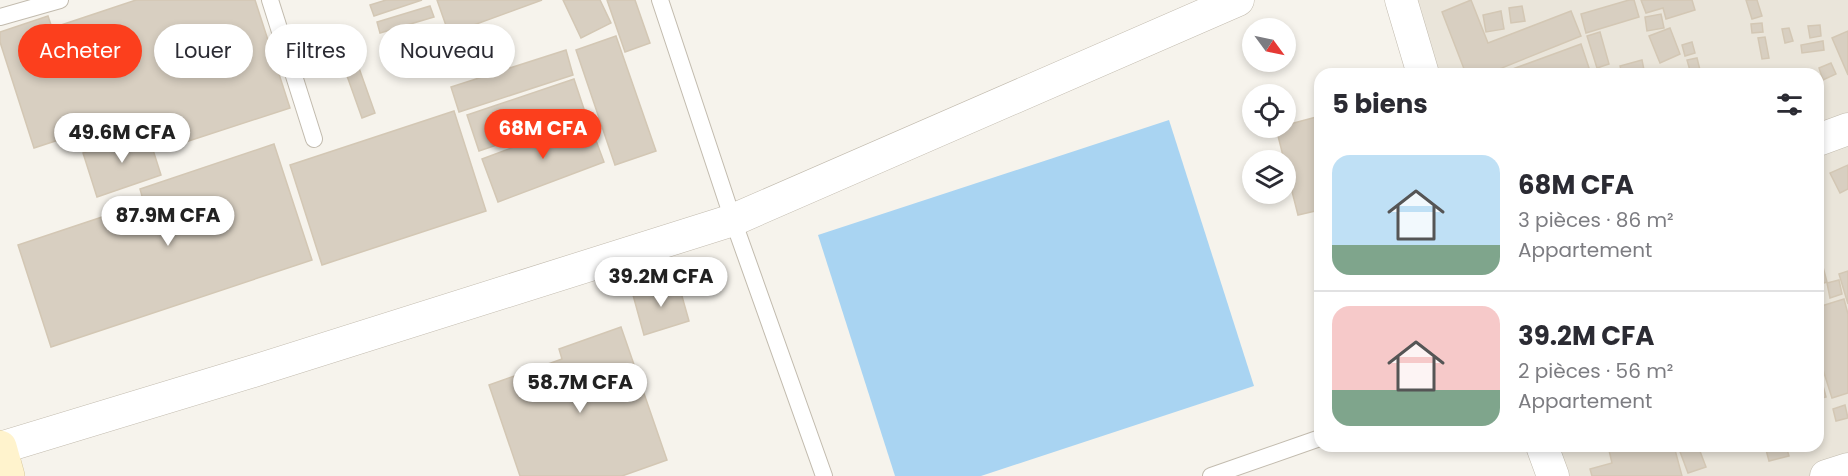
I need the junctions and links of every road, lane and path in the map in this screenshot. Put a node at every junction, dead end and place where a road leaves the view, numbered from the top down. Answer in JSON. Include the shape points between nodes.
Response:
{"nodes":[{"id":1,"x":60,"y":0,"type":"edge"},
{"id":2,"x":270,"y":0,"type":"edge"},
{"id":3,"x":660,"y":0,"type":"edge"},
{"id":4,"x":1238,"y":0,"type":"edge"},
{"id":5,"x":1401,"y":0,"type":"edge"},
{"id":6,"x":0,"y":17,"type":"edge"},
{"id":7,"x":1420,"y":68,"type":"edge"},
{"id":8,"x":1848,"y":129,"type":"edge"},
{"id":9,"x":1824,"y":138,"type":"edge"},
{"id":10,"x":314,"y":139,"type":"dead end"},
{"id":11,"x":733,"y":220,"type":"junction"},
{"id":12,"x":1314,"y":440,"type":"edge"},
{"id":13,"x":0,"y":448,"type":"edge"},
{"id":14,"x":1544,"y":452,"type":"edge"},
{"id":15,"x":1848,"y":469,"type":"edge"},
{"id":16,"x":8,"y":476,"type":"edge"},
{"id":17,"x":824,"y":476,"type":"edge"},
{"id":18,"x":1211,"y":476,"type":"edge"},
{"id":19,"x":1552,"y":476,"type":"edge"},
{"id":20,"x":1826,"y":476,"type":"edge"}],
"edges":[{"from":1,"to":6,"type":"lane"},
{"from":2,"to":10,"type":"lane"},
{"from":3,"to":11,"type":"lane"},
{"from":4,"to":11,"type":"street"},
{"from":5,"to":7,"type":"street"},
{"from":8,"to":9,"type":"street"},
{"from":11,"to":13,"type":"street"},
{"from":11,"to":17,"type":"lane"},
{"from":12,"to":18,"type":"lane"},
{"from":13,"to":16,"type":"main road"},
{"from":14,"to":19,"type":"street"},
{"from":15,"to":20,"type":"street"}]}
